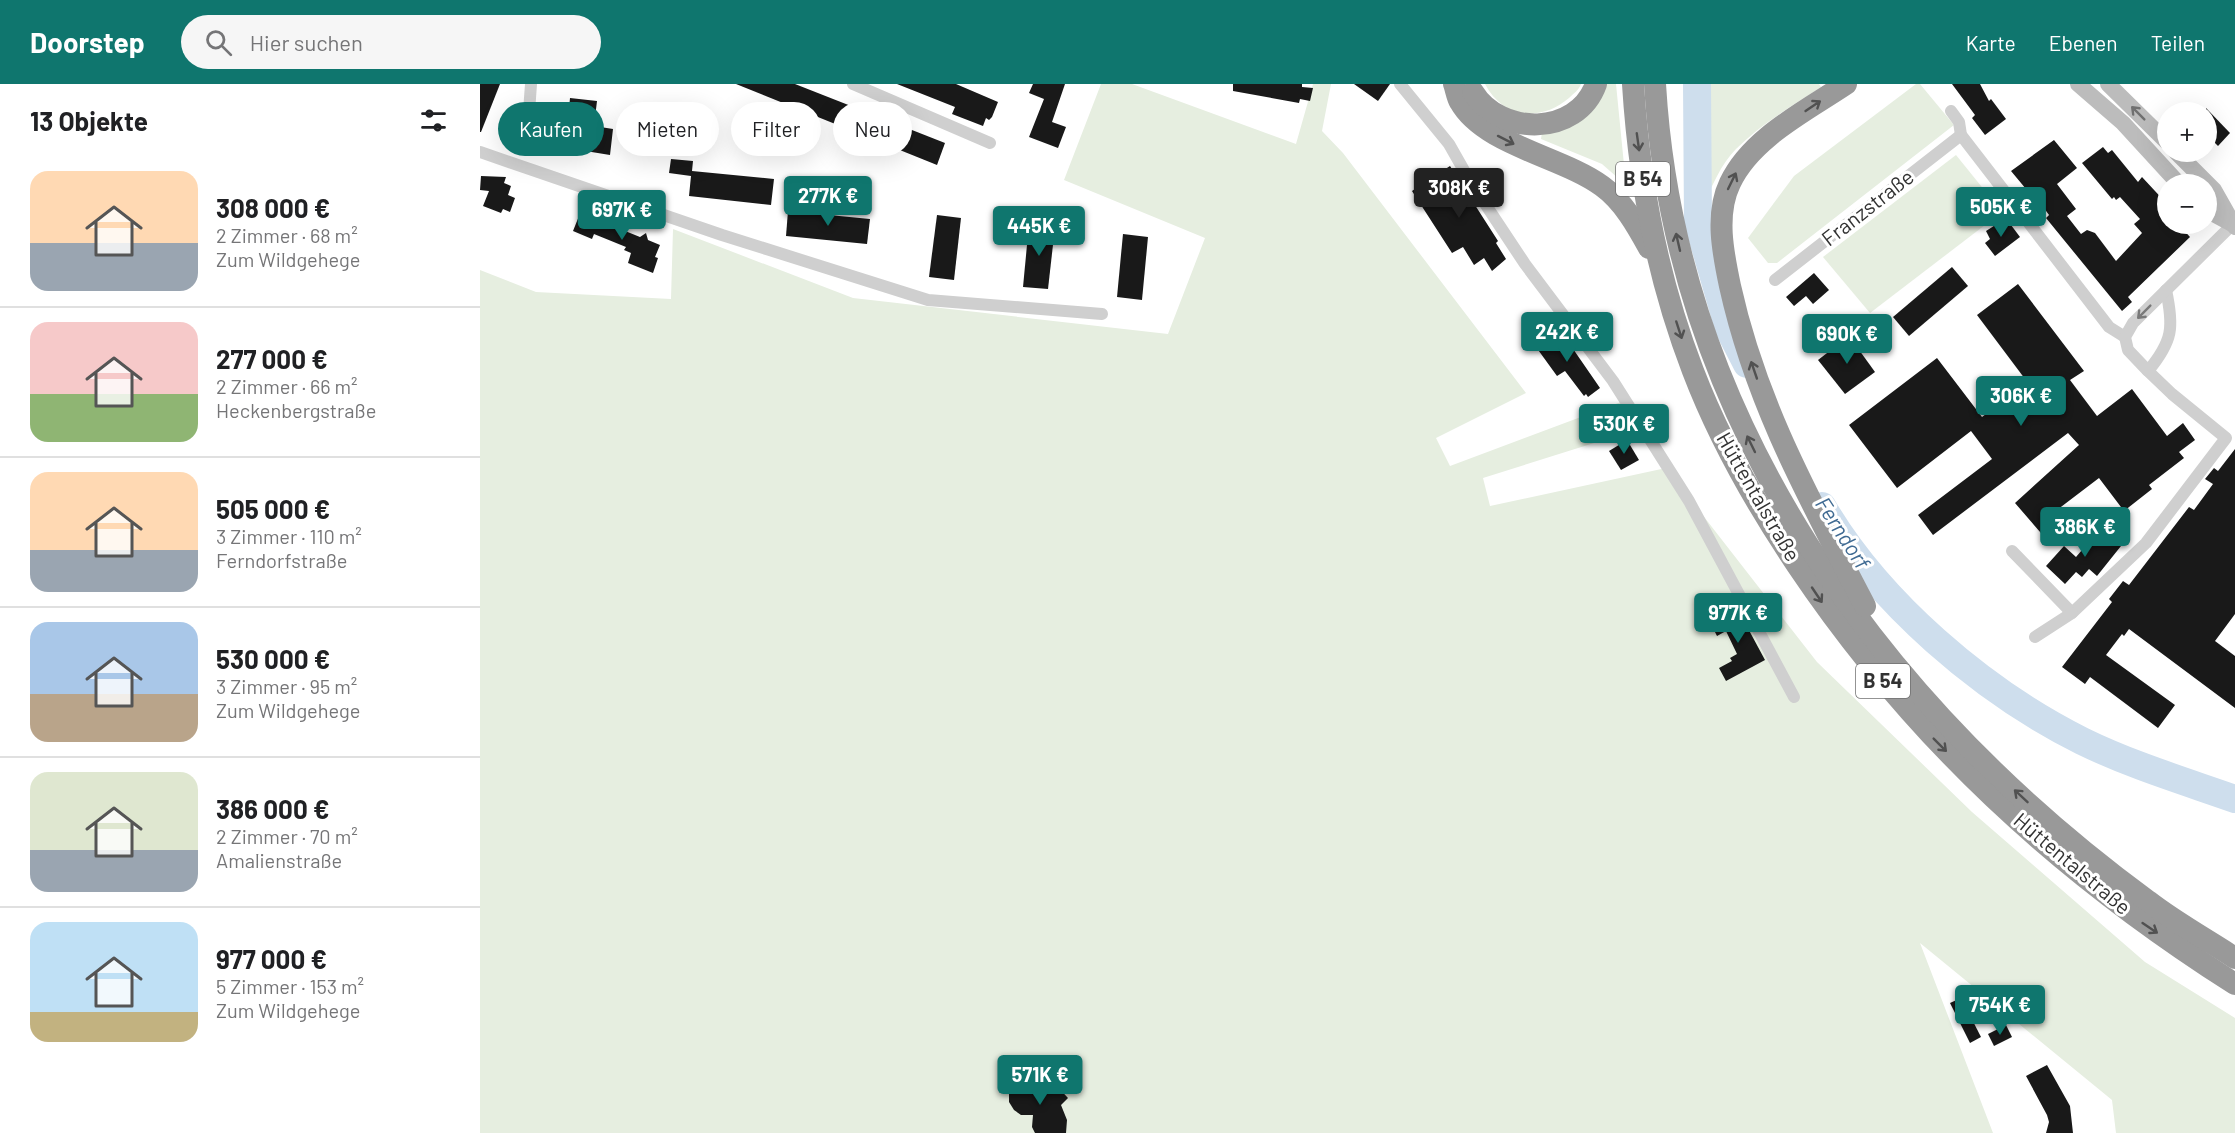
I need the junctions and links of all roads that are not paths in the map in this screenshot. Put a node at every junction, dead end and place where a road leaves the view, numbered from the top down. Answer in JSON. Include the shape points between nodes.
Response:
{"nodes":[{"id":1,"x":531,"y":84,"type":"edge"},
{"id":2,"x":853,"y":84,"type":"edge"},
{"id":3,"x":1400,"y":84,"type":"edge"},
{"id":4,"x":1454,"y":84,"type":"edge"},
{"id":5,"x":1470,"y":84,"type":"edge"},
{"id":6,"x":1596,"y":84,"type":"edge"},
{"id":7,"x":1633,"y":84,"type":"edge"},
{"id":8,"x":1655,"y":84,"type":"edge"},
{"id":9,"x":1846,"y":84,"type":"edge"},
{"id":10,"x":2078,"y":84,"type":"edge"},
{"id":11,"x":2108,"y":84,"type":"edge"},
{"id":12,"x":530,"y":102,"type":"edge"},
{"id":13,"x":1951,"y":111,"type":"dead end"},
{"id":14,"x":2157,"y":132,"type":"edge"},
{"id":15,"x":1961,"y":135,"type":"junction"},
{"id":16,"x":990,"y":143,"type":"dead end"},
{"id":17,"x":480,"y":152,"type":"edge"},
{"id":18,"x":2186,"y":162,"type":"edge"},
{"id":19,"x":2170,"y":174,"type":"edge"},
{"id":20,"x":2217,"y":216,"type":"edge"},
{"id":21,"x":2234,"y":224,"type":"edge"},
{"id":22,"x":1663,"y":273,"type":"junction"},
{"id":23,"x":1775,"y":280,"type":"dead end"},
{"id":24,"x":2166,"y":290,"type":"junction"},
{"id":25,"x":1102,"y":314,"type":"dead end"},
{"id":26,"x":2125,"y":337,"type":"junction"},
{"id":27,"x":2148,"y":371,"type":"junction"},
{"id":28,"x":2012,"y":551,"type":"dead end"},
{"id":29,"x":2072,"y":613,"type":"junction"},
{"id":30,"x":2035,"y":638,"type":"dead end"},
{"id":31,"x":1898,"y":668,"type":"junction"},
{"id":32,"x":1794,"y":697,"type":"dead end"},
{"id":33,"x":2235,"y":958,"type":"edge"},
{"id":34,"x":2235,"y":984,"type":"edge"}],
"edges":[{"from":1,"to":12,"type":"street"},
{"from":2,"to":16,"type":"street"},
{"from":3,"to":32,"type":"street","via":[[1449,144],[1525,264],[1613,381],[1689,501]]},
{"from":4,"to":22,"type":"highway","one_way":true,"via":[[1460,102],[1477,121],[1504,140],[1569,166],[1603,186],[1637,225]]},
{"from":5,"to":6,"type":"highway","via":[[1485,109],[1515,124],[1535,126],[1557,121],[1581,106]]},
{"from":7,"to":22,"type":"highway","name":"Hüttentalstraße","number":"B 54","one_way":true,"via":[[1643,180]]},
{"from":31,"to":8,"type":"highway","name":"Hüttentalstraße","number":"B 54","one_way":true,"via":[[1792,520],[1715,365],[1673,222]]},
{"from":31,"to":9,"type":"highway","one_way":true,"via":[[1783,446],[1748,351],[1725,264],[1722,218],[1730,184],[1751,153]]},
{"from":10,"to":19,"type":"main road","via":[[2123,123]]},
{"from":14,"to":11,"type":"main road","one_way":true},
{"from":13,"to":15,"type":"street","via":[[1959,122]]},
{"from":15,"to":23,"type":"street","name":"Franzstraße"},
{"from":15,"to":26,"type":"street","via":[[2109,327]]},
{"from":17,"to":25,"type":"street","via":[[928,300]]},
{"from":18,"to":21,"type":"main road","via":[[2214,190]]},
{"from":20,"to":21,"type":"main road"},
{"from":21,"to":24,"type":"street"},
{"from":22,"to":34,"type":"highway","name":"Hüttentalstraße","number":"B 54","one_way":true,"via":[[1693,372],[1741,472],[1772,527],[1831,615],[1882,681],[1976,781],[2049,848],[2140,922]]},
{"from":24,"to":26,"type":"street","one_way":true,"via":[[2133,323]]},
{"from":24,"to":27,"type":"street","via":[[2171,316],[2169,337],[2164,352]]},
{"from":26,"to":27,"type":"street","via":[[2128,350]]},
{"from":27,"to":29,"type":"street","via":[[2226,438],[2146,543]]},
{"from":28,"to":29,"type":"street"},
{"from":29,"to":30,"type":"street"},
{"from":33,"to":31,"type":"highway","name":"Hüttentalstraße","number":"B 54","one_way":true,"via":[[2150,903],[2049,822],[1992,769]]}]}
